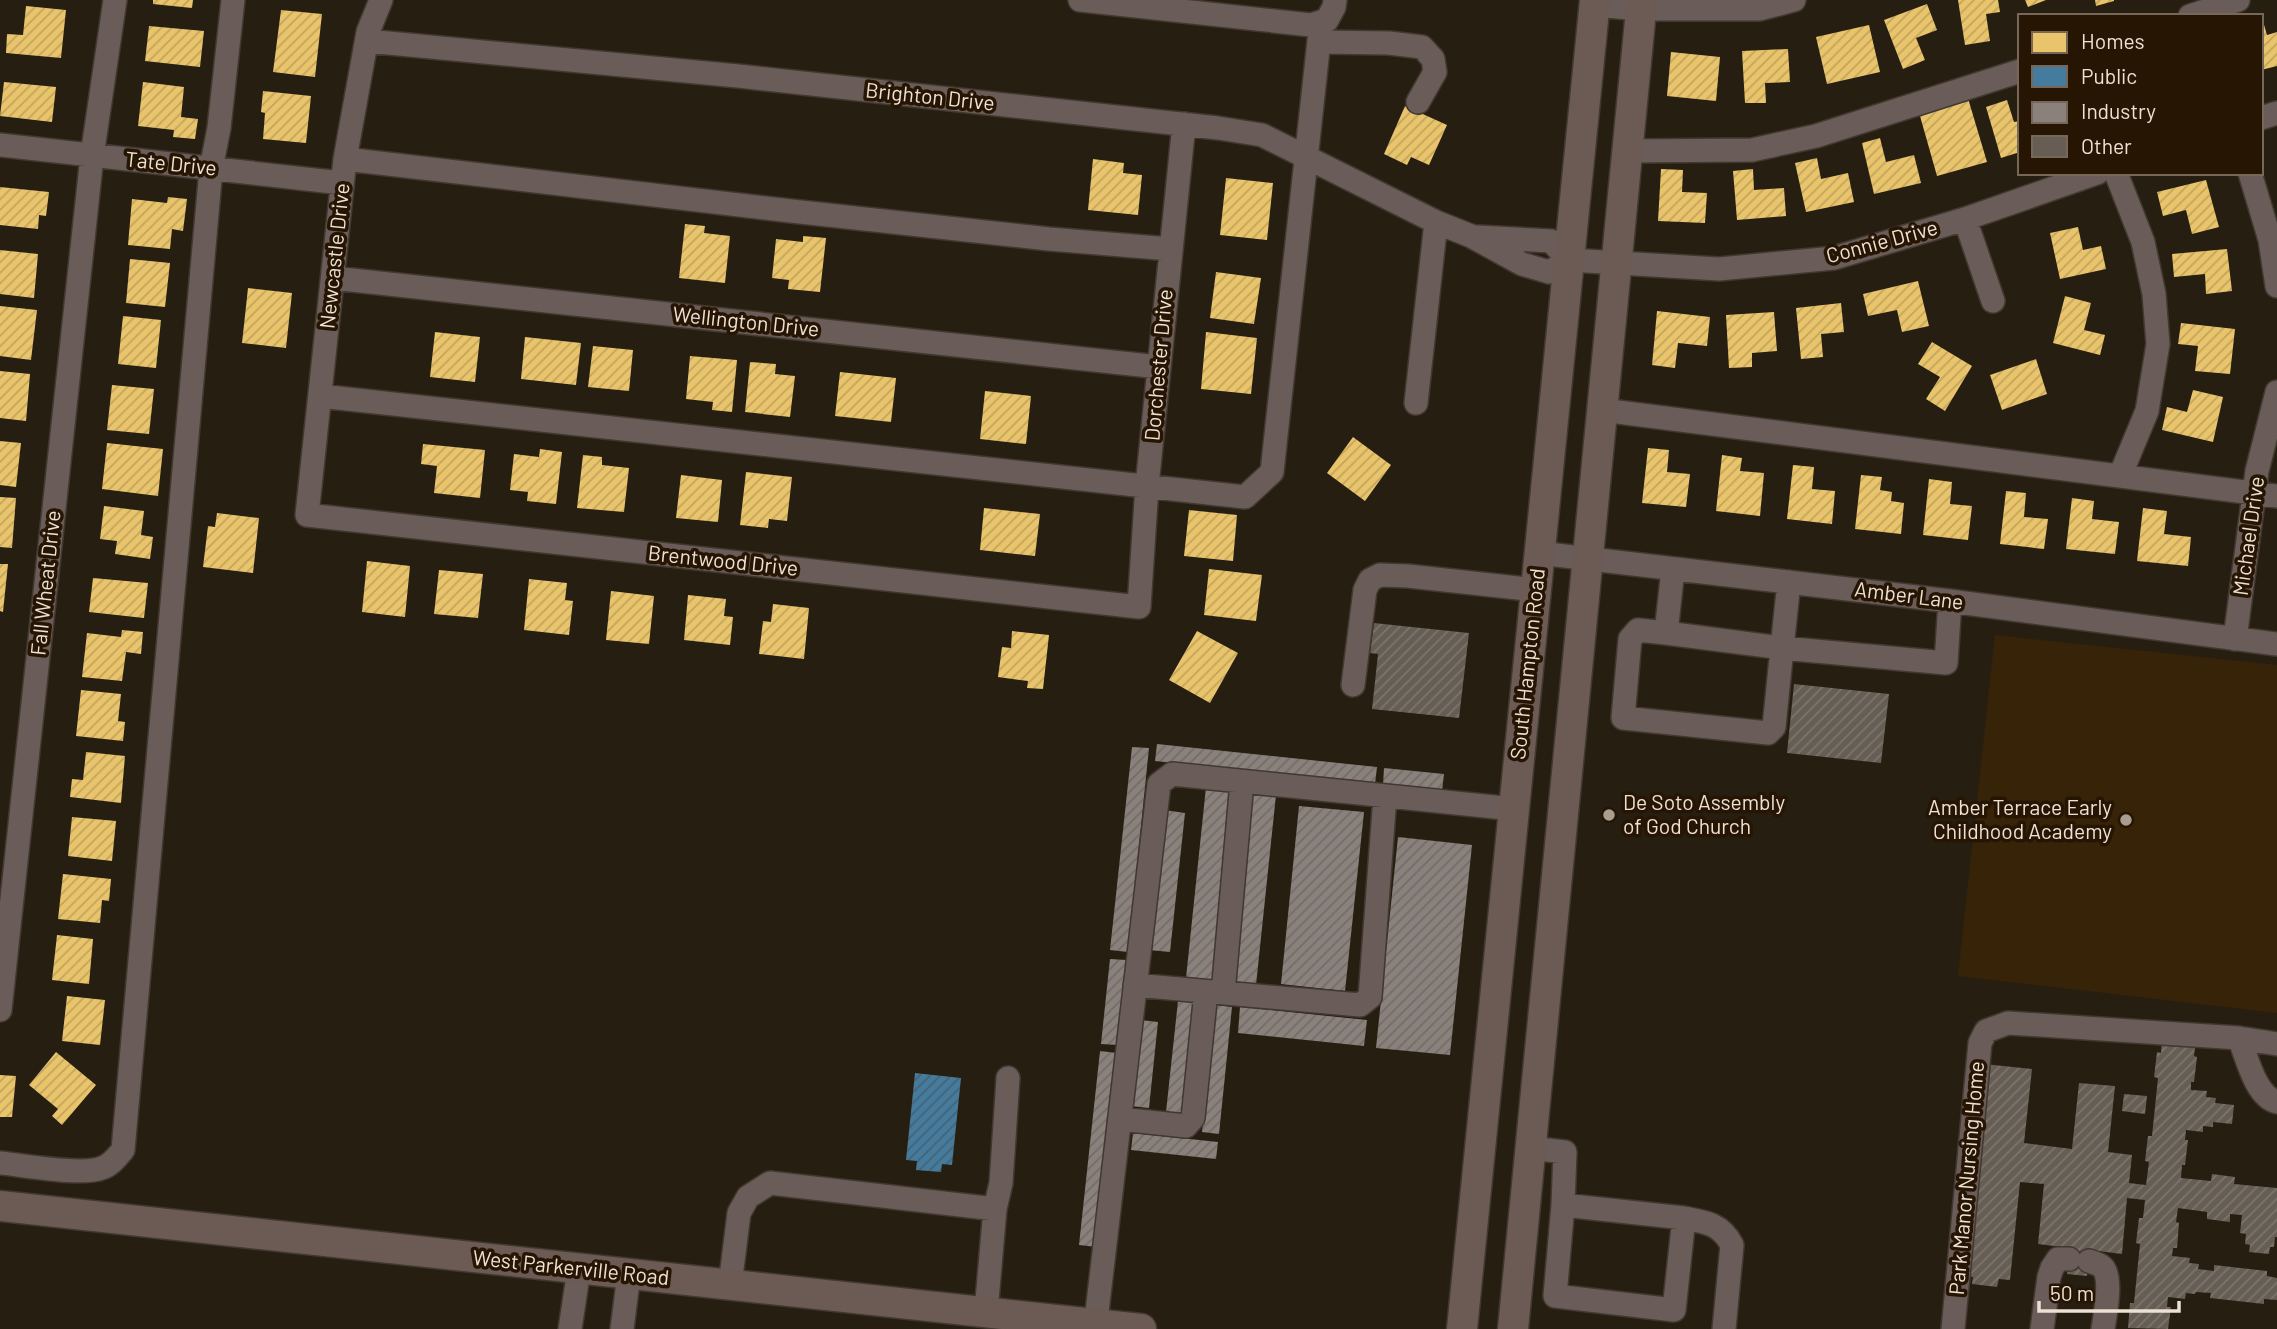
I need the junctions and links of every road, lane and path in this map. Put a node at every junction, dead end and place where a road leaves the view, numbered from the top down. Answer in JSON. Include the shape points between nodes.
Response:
{"nodes":[{"id":1,"x":115,"y":0,"type":"edge"},
{"id":2,"x":233,"y":0,"type":"edge"},
{"id":3,"x":381,"y":0,"type":"edge"},
{"id":4,"x":1080,"y":0,"type":"edge"},
{"id":5,"x":1335,"y":0,"type":"edge"},
{"id":6,"x":1794,"y":0,"type":"edge"},
{"id":7,"x":2238,"y":0,"type":"edge"},
{"id":8,"x":1595,"y":2,"type":"edge"},
{"id":9,"x":1642,"y":5,"type":"edge"},
{"id":10,"x":2197,"y":11,"type":"edge"},
{"id":11,"x":1320,"y":32,"type":"junction"},
{"id":12,"x":367,"y":41,"type":"junction"},
{"id":13,"x":2018,"y":72,"type":"edge"},
{"id":14,"x":1418,"y":102,"type":"dead end"},
{"id":15,"x":1184,"y":124,"type":"junction"},
{"id":16,"x":0,"y":145,"type":"edge"},
{"id":17,"x":1627,"y":151,"type":"junction"},
{"id":18,"x":92,"y":156,"type":"junction"},
{"id":19,"x":1306,"y":157,"type":"junction"},
{"id":20,"x":345,"y":159,"type":"junction"},
{"id":21,"x":211,"y":169,"type":"junction"},
{"id":22,"x":2091,"y":175,"type":"edge"},
{"id":23,"x":2117,"y":175,"type":"edge"},
{"id":24,"x":2251,"y":175,"type":"edge"},
{"id":25,"x":342,"y":183,"type":"junction"},
{"id":26,"x":1965,"y":219,"type":"junction"},
{"id":27,"x":1436,"y":222,"type":"junction"},
{"id":28,"x":1170,"y":249,"type":"junction"},
{"id":29,"x":1569,"y":260,"type":"junction"},
{"id":30,"x":1616,"y":265,"type":"junction"},
{"id":31,"x":2276,"y":274,"type":"edge"},
{"id":32,"x":333,"y":278,"type":"junction"},
{"id":33,"x":1993,"y":301,"type":"dead end"},
{"id":34,"x":1158,"y":367,"type":"junction"},
{"id":35,"x":2277,"y":392,"type":"edge"},
{"id":36,"x":320,"y":396,"type":"junction"},
{"id":37,"x":1416,"y":403,"type":"dead end"},
{"id":38,"x":1602,"y":410,"type":"junction"},
{"id":39,"x":2120,"y":476,"type":"junction"},
{"id":40,"x":1147,"y":486,"type":"junction"},
{"id":41,"x":2254,"y":493,"type":"junction"},
{"id":42,"x":2277,"y":496,"type":"edge"},
{"id":43,"x":307,"y":515,"type":"joint"},
{"id":44,"x":1539,"y":553,"type":"junction"},
{"id":45,"x":1588,"y":559,"type":"junction"},
{"id":46,"x":1673,"y":569,"type":"junction"},
{"id":47,"x":1789,"y":582,"type":"junction"},
{"id":48,"x":1536,"y":590,"type":"junction"},
{"id":49,"x":1950,"y":601,"type":"junction"},
{"id":50,"x":1139,"y":607,"type":"joint"},
{"id":51,"x":1666,"y":634,"type":"junction"},
{"id":52,"x":2235,"y":639,"type":"junction"},
{"id":53,"x":2277,"y":644,"type":"edge"},
{"id":54,"x":1782,"y":648,"type":"junction"},
{"id":55,"x":1353,"y":685,"type":"dead end"},
{"id":56,"x":1242,"y":782,"type":"junction"},
{"id":57,"x":1385,"y":796,"type":"junction"},
{"id":58,"x":1514,"y":809,"type":"junction"},
{"id":59,"x":1135,"y":985,"type":"junction"},
{"id":60,"x":1214,"y":992,"type":"junction"},
{"id":61,"x":0,"y":1010,"type":"edge"},
{"id":62,"x":2239,"y":1038,"type":"junction"},
{"id":63,"x":2277,"y":1044,"type":"edge"},
{"id":64,"x":1009,"y":1078,"type":"dead end"},
{"id":65,"x":2277,"y":1102,"type":"edge"},
{"id":66,"x":1119,"y":1119,"type":"junction"},
{"id":67,"x":1530,"y":1149,"type":"junction"},
{"id":68,"x":0,"y":1163,"type":"edge"},
{"id":69,"x":1563,"y":1205,"type":"junction"},
{"id":70,"x":0,"y":1206,"type":"edge"},
{"id":71,"x":995,"y":1209,"type":"junction"},
{"id":72,"x":1684,"y":1218,"type":"junction"},
{"id":73,"x":579,"y":1269,"type":"junction"},
{"id":74,"x":629,"y":1274,"type":"junction"},
{"id":75,"x":730,"y":1285,"type":"junction"},
{"id":76,"x":972,"y":1317,"type":"edge"},
{"id":77,"x":1095,"y":1326,"type":"edge"},
{"id":78,"x":570,"y":1329,"type":"edge"},
{"id":79,"x":622,"y":1329,"type":"edge"},
{"id":80,"x":1142,"y":1329,"type":"edge"},
{"id":81,"x":1462,"y":1329,"type":"edge"},
{"id":82,"x":1513,"y":1329,"type":"edge"},
{"id":83,"x":1724,"y":1329,"type":"edge"},
{"id":84,"x":1953,"y":1329,"type":"edge"},
{"id":85,"x":2042,"y":1329,"type":"edge"},
{"id":86,"x":2103,"y":1329,"type":"edge"}],
"edges":[{"from":1,"to":18,"type":"street","name":"Fall Wheat Drive"},
{"from":2,"to":21,"type":"street"},
{"from":3,"to":12,"type":"street","name":"Newcastle Drive"},
{"from":4,"to":11,"type":"street","via":[[1311,25]]},
{"from":5,"to":11,"type":"street"},
{"from":6,"to":9,"type":"street","via":[[1760,9]]},
{"from":7,"to":10,"type":"street"},
{"from":8,"to":9,"type":"street"},
{"from":8,"to":29,"type":"main road","name":"South Hampton Road"},
{"from":9,"to":17,"type":"main road"},
{"from":11,"to":14,"type":"street","via":[[1422,47],[1433,60],[1435,72]]},
{"from":11,"to":19,"type":"street"},
{"from":12,"to":15,"type":"street","name":"Brighton Drive"},
{"from":12,"to":20,"type":"street","name":"Newcastle Drive"},
{"from":13,"to":17,"type":"street","via":[[1816,136],[1752,150]]},
{"from":15,"to":19,"type":"street","name":"Brighton Drive","via":[[1262,135]]},
{"from":15,"to":28,"type":"street","name":"Dorchester Drive"},
{"from":16,"to":18,"type":"street","name":"Tate Drive"},
{"from":17,"to":30,"type":"main road"},
{"from":18,"to":21,"type":"street","name":"Tate Drive"},
{"from":18,"to":61,"type":"street","name":"Fall Wheat Drive"},
{"from":19,"to":27,"type":"street","name":"Brighton Drive"},
{"from":19,"to":40,"type":"street","via":[[1272,472],[1245,496]]},
{"from":20,"to":25,"type":"street","name":"Newcastle Drive"},
{"from":20,"to":28,"type":"street"},
{"from":21,"to":25,"type":"street","name":"Tate Drive"},
{"from":21,"to":68,"type":"street","via":[[123,1150],[98,1170]]},
{"from":22,"to":26,"type":"street","name":"Connie Drive"},
{"from":23,"to":39,"type":"street","via":[[2143,242],[2158,344],[2147,411]]},
{"from":24,"to":31,"type":"street"},
{"from":25,"to":32,"type":"street","name":"Newcastle Drive"},
{"from":26,"to":30,"type":"street","name":"Connie Drive","via":[[1835,258],[1718,269]]},
{"from":26,"to":33,"type":"street"},
{"from":27,"to":29,"type":"street","name":"Brighton Drive","via":[[1522,264],[1549,272]]},
{"from":27,"to":37,"type":"street"},
{"from":28,"to":34,"type":"street","name":"Dorchester Drive"},
{"from":29,"to":30,"type":"street","name":"Connie Drive"},
{"from":29,"to":44,"type":"main road","name":"South Hampton Road"},
{"from":30,"to":38,"type":"main road"},
{"from":32,"to":34,"type":"street","name":"Wellington Drive"},
{"from":32,"to":36,"type":"street","name":"Newcastle Drive"},
{"from":34,"to":40,"type":"street","name":"Dorchester Drive"},
{"from":35,"to":41,"type":"street","name":"Michael Drive"},
{"from":36,"to":40,"type":"street"},
{"from":36,"to":43,"type":"street","name":"Newcastle Drive"},
{"from":38,"to":39,"type":"street"},
{"from":38,"to":45,"type":"main road"},
{"from":39,"to":41,"type":"street"},
{"from":40,"to":50,"type":"street","name":"Dorchester Drive"},
{"from":41,"to":42,"type":"street"},
{"from":41,"to":52,"type":"street","name":"Michael Drive"},
{"from":43,"to":50,"type":"street","name":"Brentwood Drive"},
{"from":44,"to":45,"type":"street","name":"Amber Lane"},
{"from":44,"to":48,"type":"main road","name":"South Hampton Road"},
{"from":45,"to":46,"type":"street","name":"Amber Lane"},
{"from":45,"to":67,"type":"main road"},
{"from":46,"to":47,"type":"street","name":"Amber Lane"},
{"from":46,"to":51,"type":"street"},
{"from":47,"to":49,"type":"street","name":"Amber Lane"},
{"from":47,"to":54,"type":"street"},
{"from":48,"to":55,"type":"street","via":[[1408,576],[1380,575],[1370,580]]},
{"from":48,"to":58,"type":"main road","name":"South Hampton Road"},
{"from":49,"to":52,"type":"street","name":"Amber Lane"},
{"from":49,"to":54,"type":"street","via":[[1946,663]]},
{"from":51,"to":54,"type":"street"},
{"from":51,"to":54,"type":"street","via":[[1637,631],[1630,639],[1623,718],[1768,733],[1774,727]]},
{"from":52,"to":53,"type":"street","name":"Amber Lane"},
{"from":56,"to":57,"type":"street"},
{"from":56,"to":59,"type":"street","via":[[1172,775],[1159,784]]},
{"from":56,"to":60,"type":"street"},
{"from":57,"to":58,"type":"street"},
{"from":57,"to":60,"type":"street","via":[[1370,997],[1360,1005]]},
{"from":58,"to":81,"type":"main road","name":"South Hampton Road"},
{"from":59,"to":60,"type":"street"},
{"from":59,"to":66,"type":"street"},
{"from":60,"to":66,"type":"street","via":[[1193,1118],[1186,1126]]},
{"from":62,"to":63,"type":"street","name":"Park Manor Nursing Home"},
{"from":62,"to":65,"type":"street","via":[[2259,1086]]},
{"from":62,"to":84,"type":"street","name":"Park Manor Nursing Home","via":[[2008,1023],[1986,1031],[1980,1043]]},
{"from":64,"to":71,"type":"street"},
{"from":66,"to":77,"type":"street"},
{"from":67,"to":69,"type":"street","via":[[1564,1152]]},
{"from":67,"to":82,"type":"main road"},
{"from":69,"to":72,"type":"street"},
{"from":69,"to":72,"type":"street","via":[[1555,1296],[1674,1310]]},
{"from":70,"to":73,"type":"main road","name":"West Parkerville Road"},
{"from":71,"to":75,"type":"street","via":[[769,1183],[748,1197],[739,1213]]},
{"from":71,"to":76,"type":"street"},
{"from":72,"to":83,"type":"street","via":[[1711,1223],[1726,1233],[1732,1245]]},
{"from":73,"to":74,"type":"main road","name":"West Parkerville Road"},
{"from":73,"to":78,"type":"street"},
{"from":74,"to":75,"type":"main road","name":"West Parkerville Road"},
{"from":74,"to":79,"type":"street"},
{"from":75,"to":76,"type":"main road","name":"West Parkerville Road"},
{"from":76,"to":77,"type":"main road","name":"West Parkerville Road"},
{"from":77,"to":80,"type":"main road","name":"West Parkerville Road"},
{"from":85,"to":86,"type":"street","via":[[2052,1268],[2058,1259],[2098,1264],[2104,1269]]}]}
